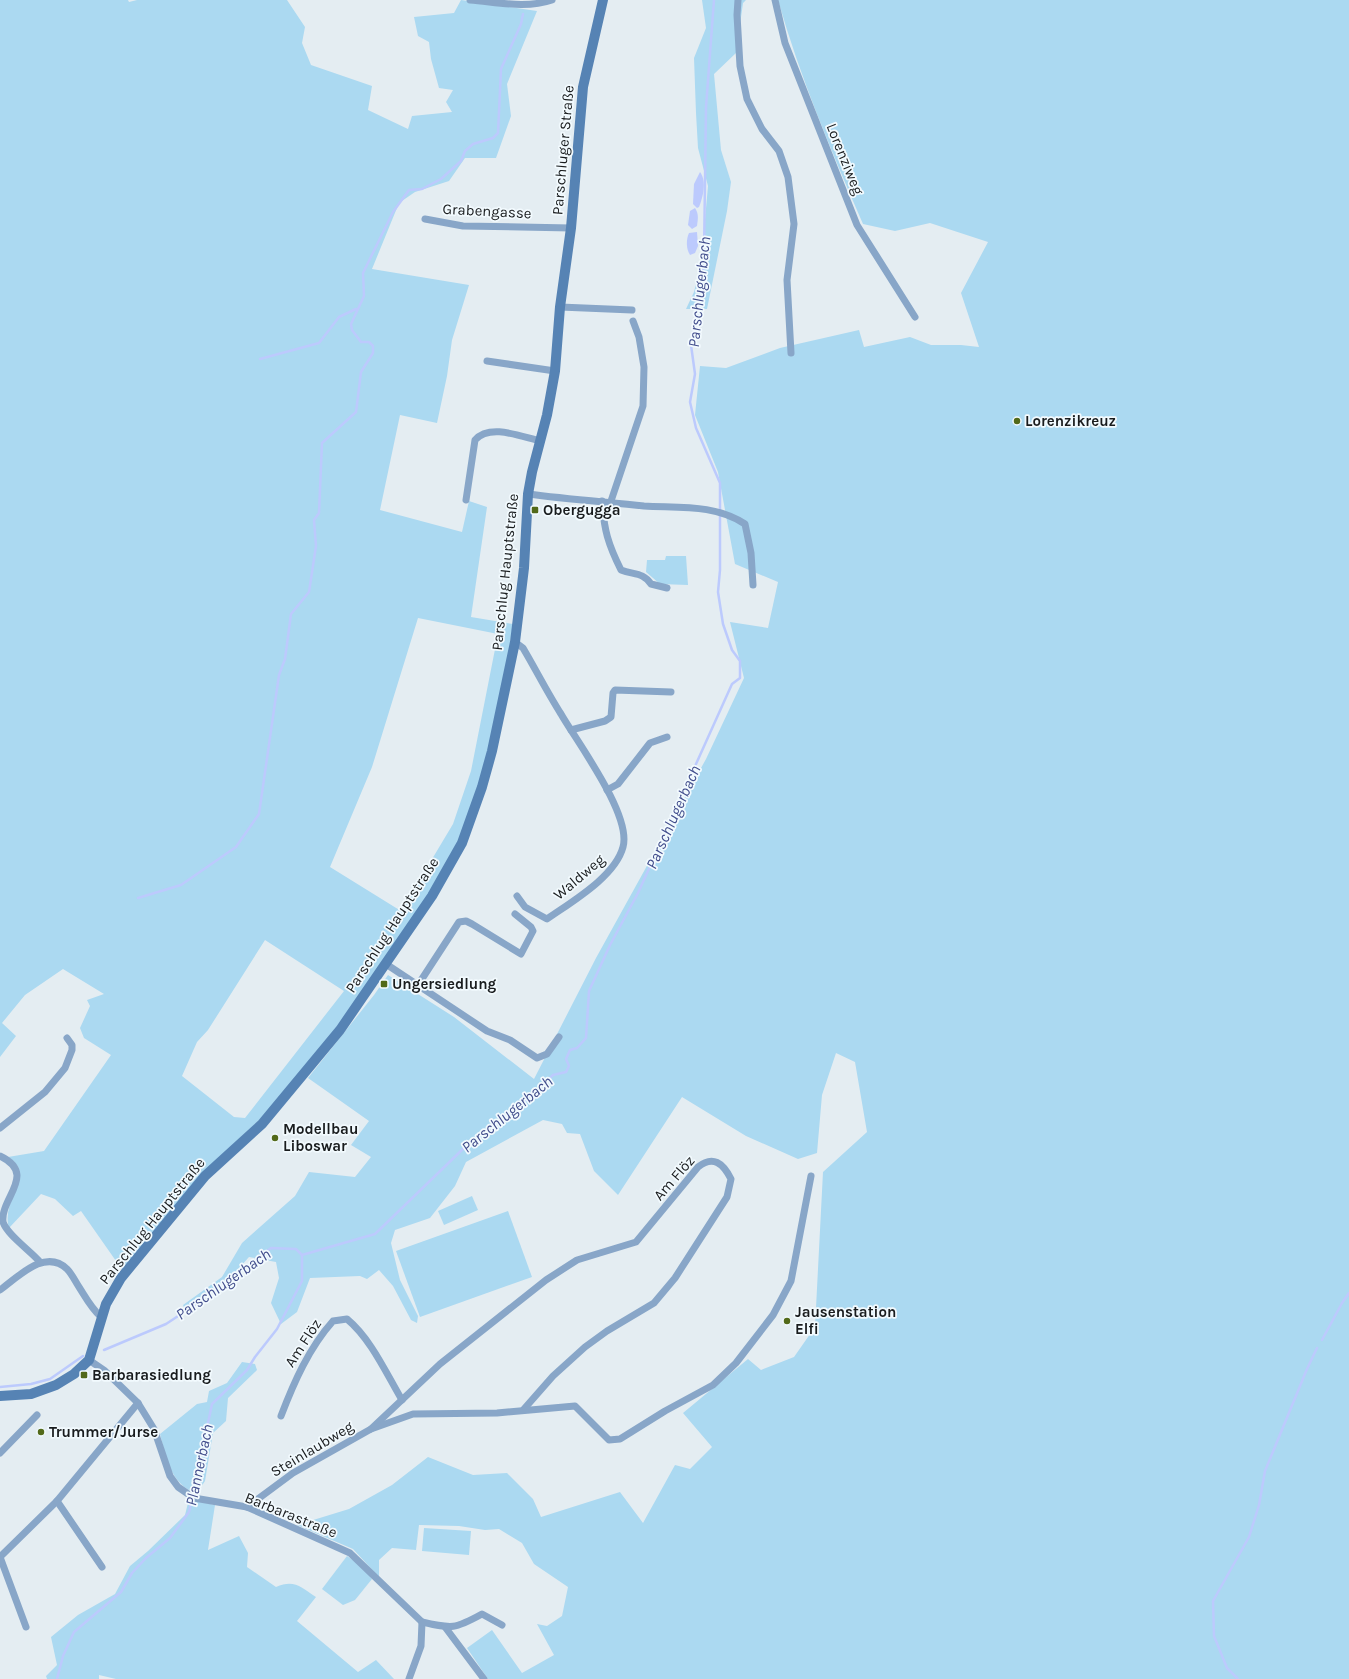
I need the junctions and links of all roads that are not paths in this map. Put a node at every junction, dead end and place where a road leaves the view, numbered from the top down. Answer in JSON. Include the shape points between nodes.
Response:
{"nodes":[{"id":1,"x":470,"y":0,"type":"edge"},
{"id":2,"x":552,"y":0,"type":"edge"},
{"id":3,"x":603,"y":0,"type":"edge"},
{"id":4,"x":738,"y":0,"type":"edge"},
{"id":5,"x":775,"y":0,"type":"edge"},
{"id":6,"x":425,"y":219,"type":"dead end"},
{"id":7,"x":571,"y":228,"type":"junction"},
{"id":8,"x":560,"y":305,"type":"junction"},
{"id":9,"x":632,"y":310,"type":"dead end"},
{"id":10,"x":915,"y":317,"type":"dead end"},
{"id":11,"x":633,"y":321,"type":"dead end"},
{"id":12,"x":791,"y":353,"type":"dead end"},
{"id":13,"x":486,"y":361,"type":"dead end"},
{"id":14,"x":554,"y":371,"type":"junction"},
{"id":15,"x":541,"y":441,"type":"junction"},
{"id":16,"x":528,"y":494,"type":"junction"},
{"id":17,"x":466,"y":500,"type":"dead end"},
{"id":18,"x":602,"y":501,"type":"junction"},
{"id":19,"x":611,"y":502,"type":"junction"},
{"id":20,"x":753,"y":585,"type":"dead end"},
{"id":21,"x":667,"y":588,"type":"dead end"},
{"id":22,"x":515,"y":642,"type":"junction"},
{"id":23,"x":671,"y":692,"type":"dead end"},
{"id":24,"x":571,"y":730,"type":"junction"},
{"id":25,"x":667,"y":737,"type":"dead end"},
{"id":26,"x":607,"y":790,"type":"junction"},
{"id":27,"x":517,"y":896,"type":"dead end"},
{"id":28,"x":515,"y":914,"type":"dead end"},
{"id":29,"x":386,"y":964,"type":"junction"},
{"id":30,"x":418,"y":985,"type":"junction"},
{"id":31,"x":559,"y":1037,"type":"dead end"},
{"id":32,"x":67,"y":1038,"type":"dead end"},
{"id":33,"x":0,"y":1128,"type":"edge"},
{"id":34,"x":0,"y":1156,"type":"edge"},
{"id":35,"x":811,"y":1176,"type":"dead end"},
{"id":36,"x":40,"y":1262,"type":"junction"},
{"id":37,"x":0,"y":1290,"type":"edge"},
{"id":38,"x":101,"y":1317,"type":"junction"},
{"id":39,"x":89,"y":1360,"type":"junction"},
{"id":40,"x":0,"y":1396,"type":"edge"},
{"id":41,"x":402,"y":1400,"type":"junction"},
{"id":42,"x":138,"y":1402,"type":"junction"},
{"id":43,"x":524,"y":1409,"type":"junction"},
{"id":44,"x":36,"y":1415,"type":"dead end"},
{"id":45,"x":281,"y":1416,"type":"dead end"},
{"id":46,"x":371,"y":1429,"type":"junction"},
{"id":47,"x":0,"y":1453,"type":"edge"},
{"id":48,"x":57,"y":1501,"type":"junction"},
{"id":49,"x":247,"y":1507,"type":"junction"},
{"id":50,"x":0,"y":1557,"type":"edge"},
{"id":51,"x":102,"y":1568,"type":"dead end"},
{"id":52,"x":422,"y":1622,"type":"junction"},
{"id":53,"x":502,"y":1625,"type":"dead end"},
{"id":54,"x":26,"y":1627,"type":"dead end"},
{"id":55,"x":445,"y":1627,"type":"junction"},
{"id":56,"x":408,"y":1679,"type":"edge"},
{"id":57,"x":484,"y":1679,"type":"edge"}],
"edges":[{"from":1,"to":2,"type":"street","via":[[542,4]]},
{"from":3,"to":7,"type":"main road","name":"Parschluger Straße","via":[[583,87]]},
{"from":4,"to":12,"type":"street","via":[[740,66],[747,100],[762,128],[779,151],[788,177],[794,224],[786,280]]},
{"from":5,"to":10,"type":"street","name":"Lorenziweg","via":[[785,43],[857,225]]},
{"from":6,"to":7,"type":"street","name":"Grabengasse","via":[[463,226]]},
{"from":7,"to":8,"type":"main road","name":"Parschluger Straße"},
{"from":8,"to":9,"type":"street"},
{"from":8,"to":14,"type":"main road","name":"Parschlug Hauptstraße"},
{"from":11,"to":19,"type":"street","via":[[639,337],[644,367],[643,406]]},
{"from":13,"to":14,"type":"street"},
{"from":14,"to":15,"type":"main road","name":"Parschlug Hauptstraße"},
{"from":15,"to":16,"type":"main road","name":"Parschlug Hauptstraße"},
{"from":15,"to":17,"type":"street","via":[[499,432],[480,435],[476,440]]},
{"from":16,"to":18,"type":"street"},
{"from":16,"to":22,"type":"main road","name":"Parschlug Hauptstraße","via":[[524,568]]},
{"from":18,"to":19,"type":"street"},
{"from":18,"to":21,"type":"street","via":[[604,527],[621,570],[639,573],[651,584]]},
{"from":19,"to":20,"type":"street","via":[[719,512],[734,516],[746,524],[752,553]]},
{"from":22,"to":24,"type":"street","name":"Waldweg","via":[[522,648]]},
{"from":22,"to":29,"type":"main road","name":"Parschlug Hauptstraße","via":[[490,758],[462,843],[432,896]]},
{"from":23,"to":24,"type":"street","via":[[614,690],[611,717]]},
{"from":24,"to":26,"type":"street","name":"Waldweg"},
{"from":25,"to":26,"type":"street","via":[[650,744],[618,784]]},
{"from":26,"to":27,"type":"street","name":"Waldweg","via":[[623,828],[623,847],[616,863],[589,888],[547,919],[525,907]]},
{"from":28,"to":30,"type":"street","via":[[533,931],[521,954],[472,924],[459,922]]},
{"from":29,"to":30,"type":"street"},
{"from":29,"to":38,"type":"main road","name":"Parschlug Hauptstraße","via":[[340,1030],[285,1098],[262,1124],[206,1176],[121,1278],[112,1291]]},
{"from":30,"to":31,"type":"street","via":[[487,1031],[510,1040],[537,1058],[547,1054]]},
{"from":32,"to":33,"type":"street","via":[[72,1050],[65,1068],[45,1092]]},
{"from":34,"to":36,"type":"street","via":[[13,1164],[16,1175],[2,1213],[2,1221]]},
{"from":35,"to":43,"type":"street","via":[[791,1281],[773,1315],[736,1363],[713,1385],[665,1410],[620,1439],[609,1440],[575,1406]]},
{"from":36,"to":37,"type":"street"},
{"from":36,"to":38,"type":"street","via":[[62,1264],[93,1310]]},
{"from":38,"to":39,"type":"main road","name":"Parschlug Hauptstraße"},
{"from":39,"to":40,"type":"main road","via":[[74,1374],[56,1385],[31,1394]]},
{"from":39,"to":42,"type":"street","name":"Barbarastraße","via":[[105,1371]]},
{"from":41,"to":43,"type":"street","name":"Am Flöz","via":[[440,1364],[546,1280],[577,1260],[636,1242],[698,1167],[706,1161],[714,1160],[726,1170],[731,1179],[727,1196],[675,1278],[654,1303],[585,1347],[553,1376]]},
{"from":41,"to":45,"type":"street","name":"Am Flöz","via":[[369,1343],[348,1319],[333,1321],[320,1335],[296,1378]]},
{"from":41,"to":46,"type":"street","name":"Am Flöz"},
{"from":42,"to":48,"type":"street"},
{"from":42,"to":49,"type":"street","name":"Barbarastraße","via":[[154,1429],[170,1476],[178,1487],[191,1497]]},
{"from":43,"to":46,"type":"street","via":[[483,1414],[413,1414]]},
{"from":44,"to":47,"type":"street"},
{"from":46,"to":49,"type":"street","name":"Steinlaubweg","via":[[292,1473]]},
{"from":48,"to":50,"type":"street"},
{"from":48,"to":51,"type":"street"},
{"from":49,"to":52,"type":"street","name":"Barbarastraße","via":[[350,1553]]},
{"from":50,"to":54,"type":"street"},
{"from":52,"to":55,"type":"street"},
{"from":52,"to":56,"type":"street","via":[[421,1646]]},
{"from":53,"to":55,"type":"street","via":[[482,1614],[458,1627]]},
{"from":55,"to":57,"type":"street"}]}
